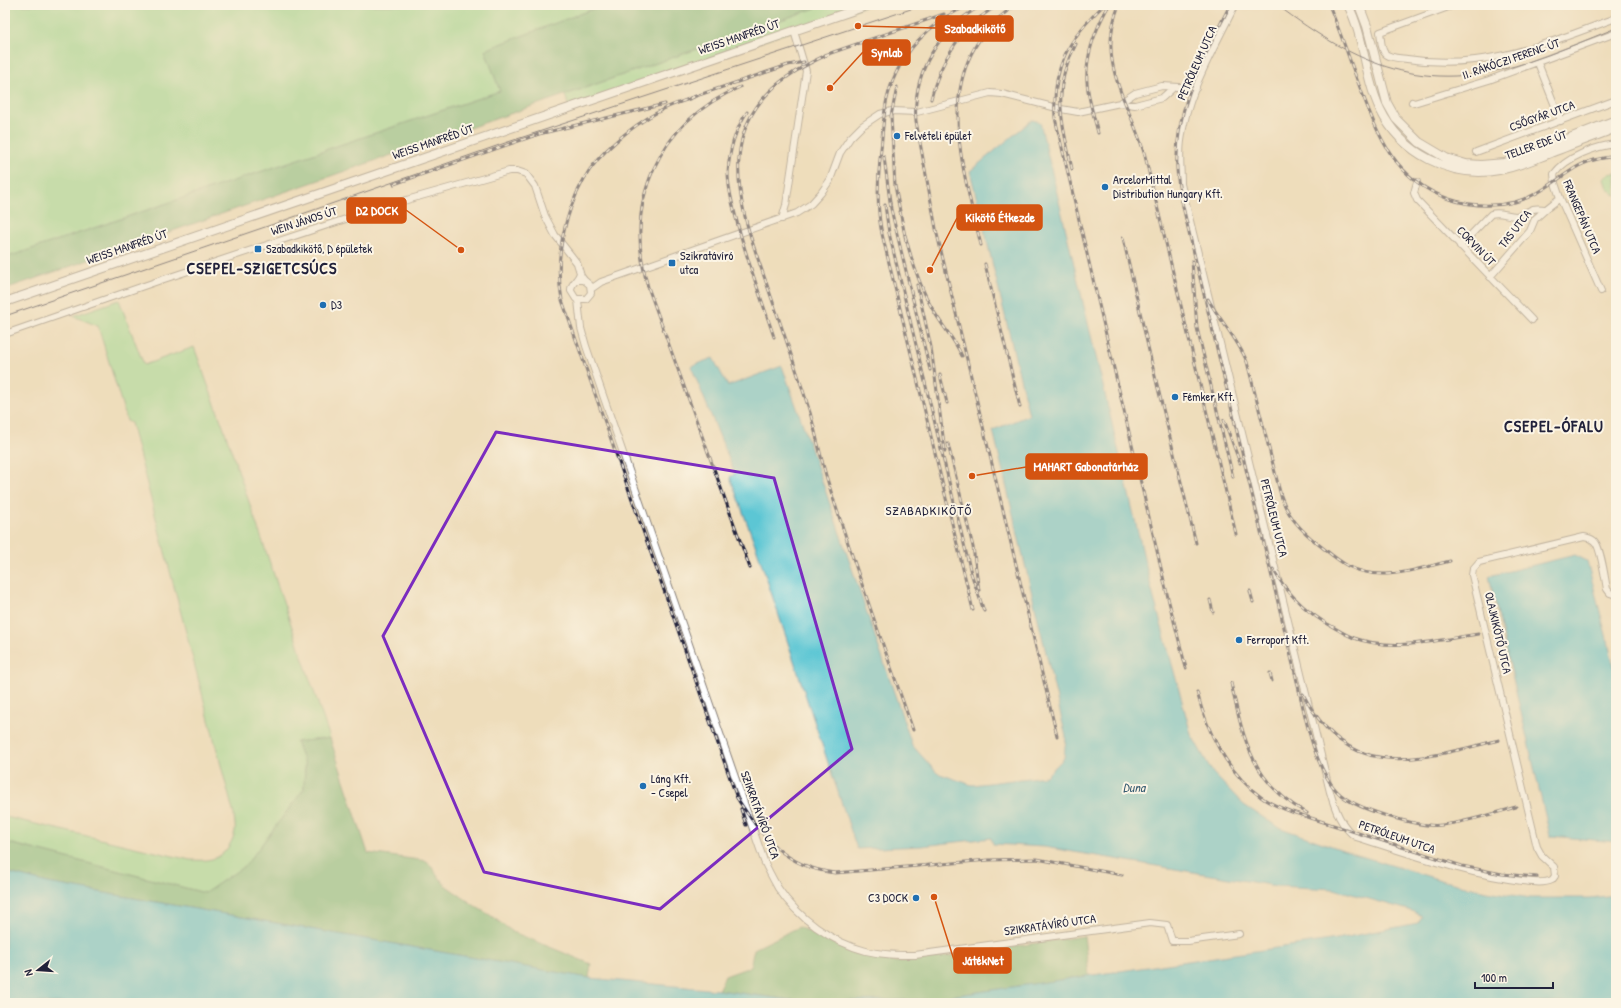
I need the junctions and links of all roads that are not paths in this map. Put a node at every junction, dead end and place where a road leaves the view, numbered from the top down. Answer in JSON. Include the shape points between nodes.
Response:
{"nodes":[{"id":1,"x":869,"y":5,"type":"edge"},
{"id":2,"x":1235,"y":5,"type":"edge"},
{"id":3,"x":1348,"y":5,"type":"edge"},
{"id":4,"x":1359,"y":5,"type":"edge"},
{"id":5,"x":1434,"y":5,"type":"edge"},
{"id":6,"x":1454,"y":5,"type":"edge"},
{"id":7,"x":1436,"y":12,"type":"junction"},
{"id":8,"x":1616,"y":18,"type":"edge"},
{"id":9,"x":794,"y":31,"type":"junction"},
{"id":10,"x":1616,"y":33,"type":"edge"},
{"id":11,"x":1538,"y":63,"type":"junction"},
{"id":12,"x":1173,"y":88,"type":"junction"},
{"id":13,"x":1196,"y":88,"type":"junction"},
{"id":14,"x":1616,"y":100,"type":"edge"},
{"id":15,"x":1412,"y":102,"type":"dead end"},
{"id":16,"x":1120,"y":103,"type":"junction"},
{"id":17,"x":1561,"y":120,"type":"junction"},
{"id":18,"x":1616,"y":120,"type":"edge"},
{"id":19,"x":1616,"y":128,"type":"edge"},
{"id":20,"x":1616,"y":144,"type":"edge"},
{"id":21,"x":1476,"y":152,"type":"dead end"},
{"id":22,"x":1417,"y":182,"type":"dead end"},
{"id":23,"x":1560,"y":198,"type":"junction"},
{"id":24,"x":1546,"y":209,"type":"junction"},
{"id":25,"x":782,"y":219,"type":"junction"},
{"id":26,"x":1460,"y":246,"type":"junction"},
{"id":27,"x":580,"y":273,"type":"junction"},
{"id":28,"x":1490,"y":277,"type":"junction"},
{"id":29,"x":576,"y":280,"type":"junction"},
{"id":30,"x":588,"y":284,"type":"junction"},
{"id":31,"x":1601,"y":291,"type":"dead end"},
{"id":32,"x":581,"y":300,"type":"junction"},
{"id":33,"x":5,"y":302,"type":"edge"},
{"id":34,"x":1532,"y":320,"type":"dead end"},
{"id":35,"x":5,"y":334,"type":"edge"},
{"id":36,"x":1616,"y":595,"type":"edge"},
{"id":37,"x":1552,"y":880,"type":"joint"},
{"id":38,"x":1239,"y":934,"type":"dead end"}],
"edges":[{"from":1,"to":9,"type":"main road","name":"WEISS MANFRÉD ÚT"},
{"from":2,"to":13,"type":"street","name":"PETRÓLEUM UTCA"},
{"from":3,"to":19,"type":"main road","name":"TELLER EDE ÚT","via":[[1361,39],[1371,86],[1381,110],[1399,136],[1426,159],[1464,170],[1498,170],[1516,166]]},
{"from":4,"to":18,"type":"main road","name":"TELLER EDE ÚT","via":[[1387,103],[1396,119],[1419,142],[1446,158],[1466,164],[1505,163]]},
{"from":5,"to":7,"type":"street"},
{"from":6,"to":7,"type":"street"},
{"from":7,"to":8,"type":"street","name":"II. RÁKÓCZI FERENC ÚT","via":[[1380,32],[1386,55],[1428,62],[1484,60],[1519,53]]},
{"from":9,"to":25,"type":"street","via":[[805,75]]},
{"from":9,"to":33,"type":"main road","name":"WEISS MANFRÉD ÚT"},
{"from":10,"to":11,"type":"street","name":"II. RÁKÓCZI FERENC ÚT"},
{"from":11,"to":15,"type":"street","name":"II. RÁKÓCZI FERENC ÚT","via":[[1490,80]]},
{"from":11,"to":17,"type":"street"},
{"from":12,"to":13,"type":"street"},
{"from":12,"to":16,"type":"street","via":[[1162,86],[1136,93]]},
{"from":12,"to":16,"type":"street","via":[[1162,98],[1135,106]]},
{"from":13,"to":37,"type":"street","name":"PETRÓLEUM UTCA","via":[[1181,141],[1182,184],[1328,785],[1339,818],[1346,830],[1356,838],[1462,870],[1525,881]]},
{"from":14,"to":17,"type":"street","name":"CSŐGYÁR UTCA"},
{"from":16,"to":25,"type":"street","via":[[1078,112],[990,93],[917,112],[885,112],[862,126],[850,138],[840,153],[828,184],[818,197],[798,213]]},
{"from":17,"to":21,"type":"street","name":"CSŐGYÁR UTCA"},
{"from":20,"to":23,"type":"street","name":"FRANGEPÁN UTCA","via":[[1573,158],[1559,167],[1554,174]]},
{"from":22,"to":26,"type":"street","name":"CORVIN ÚT","via":[[1414,193],[1417,200]]},
{"from":23,"to":24,"type":"street","name":"TAS UTCA"},
{"from":23,"to":31,"type":"street","name":"FRANGEPÁN UTCA"},
{"from":24,"to":26,"type":"street","via":[[1533,209],[1517,216],[1491,214]]},
{"from":24,"to":28,"type":"street","name":"TAS UTCA","via":[[1535,219],[1530,231]]},
{"from":25,"to":30,"type":"street","via":[[601,282]]},
{"from":26,"to":28,"type":"street","name":"CORVIN ÚT"},
{"from":27,"to":29,"type":"street"},
{"from":27,"to":30,"type":"street","name":"WEIN JÁNOS ÚT"},
{"from":27,"to":35,"type":"street","name":"WEIN JÁNOS ÚT","via":[[577,263],[555,235],[545,216],[535,186],[526,174],[509,171],[382,207]]},
{"from":28,"to":34,"type":"street","name":"CORVIN ÚT"},
{"from":29,"to":30,"type":"street"},
{"from":29,"to":32,"type":"street","via":[[570,292],[573,297]]},
{"from":30,"to":32,"type":"street","via":[[589,296]]},
{"from":32,"to":38,"type":"street","name":"SZIKRATÁVÍRÓ UTCA","via":[[579,311],[586,346],[764,861],[779,889],[812,925],[838,940],[866,951],[895,955],[915,955],[1150,923],[1167,925],[1172,941]]},
{"from":36,"to":37,"type":"street","name":"OLAJKIKÖTŐ UTCA","via":[[1607,589],[1596,542],[1590,538],[1584,537],[1479,562],[1473,569],[1472,575],[1537,847],[1542,856],[1554,867],[1555,876]]}]}
